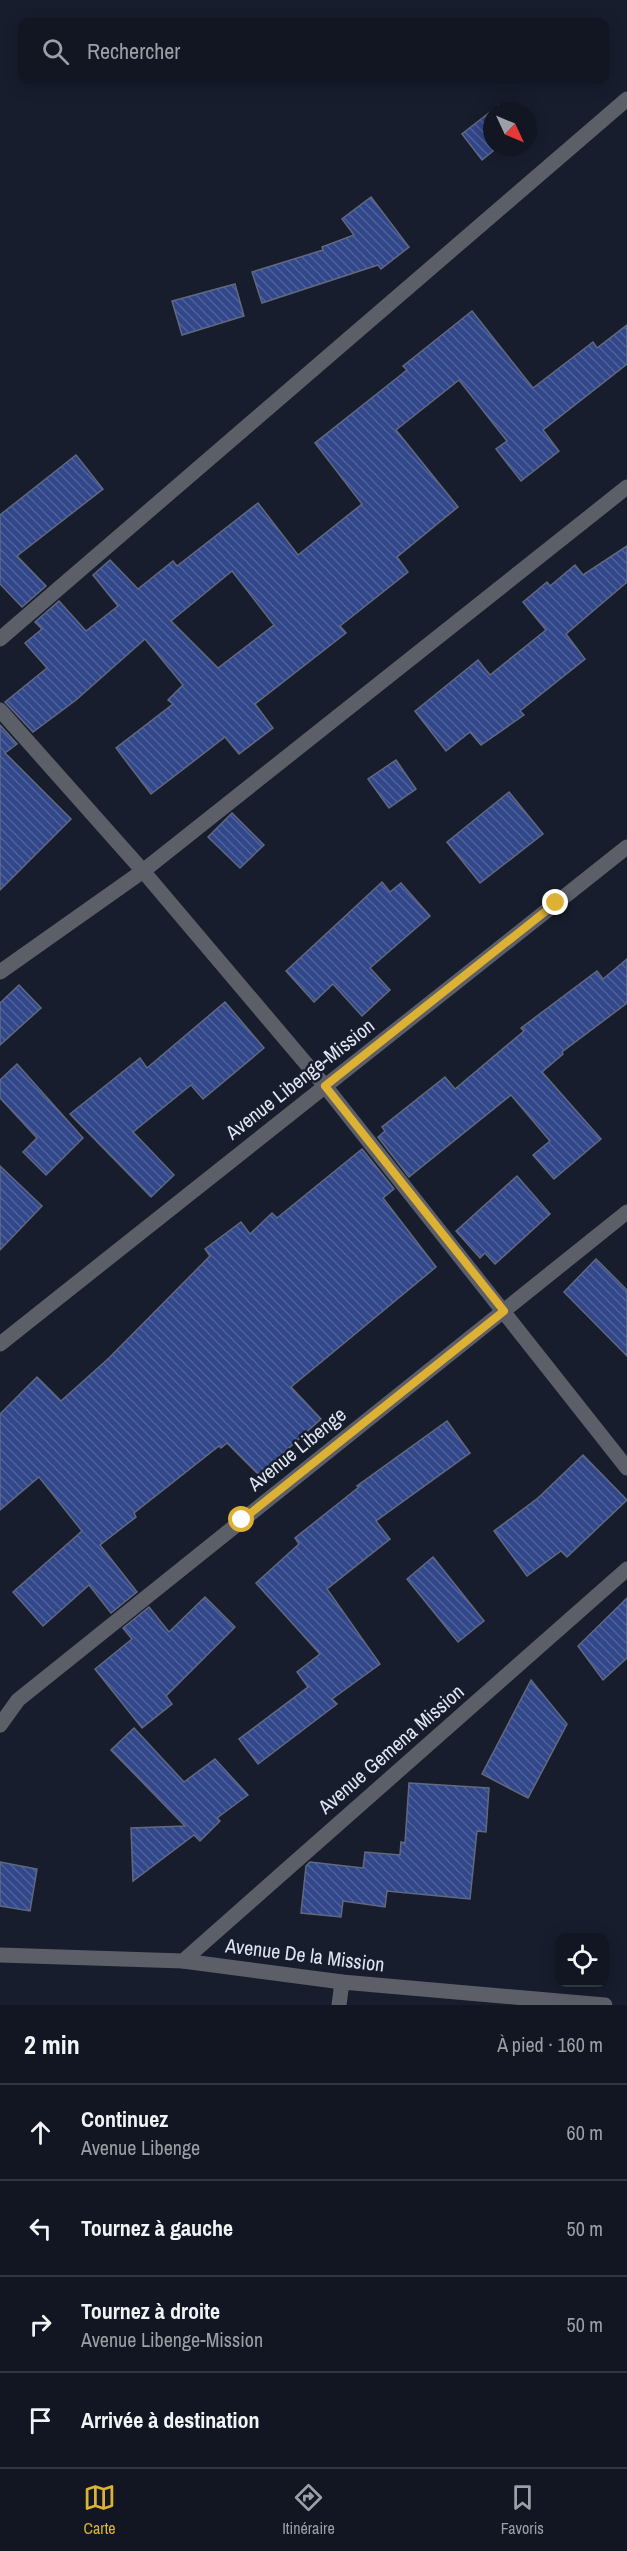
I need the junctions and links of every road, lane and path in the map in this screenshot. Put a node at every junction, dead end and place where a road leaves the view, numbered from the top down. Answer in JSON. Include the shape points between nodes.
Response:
{"nodes":[{"id":1,"x":627,"y":99,"type":"edge"},
{"id":2,"x":627,"y":487,"type":"edge"},
{"id":3,"x":0,"y":639,"type":"edge"},
{"id":4,"x":0,"y":710,"type":"edge"},
{"id":5,"x":627,"y":848,"type":"edge"},
{"id":6,"x":143,"y":870,"type":"junction"},
{"id":7,"x":0,"y":972,"type":"edge"},
{"id":8,"x":325,"y":1086,"type":"junction"},
{"id":9,"x":627,"y":1212,"type":"edge"},
{"id":10,"x":504,"y":1311,"type":"junction"},
{"id":11,"x":0,"y":1344,"type":"edge"},
{"id":12,"x":627,"y":1468,"type":"edge"},
{"id":13,"x":627,"y":1569,"type":"edge"},
{"id":14,"x":0,"y":1725,"type":"edge"},
{"id":15,"x":0,"y":1955,"type":"edge"},
{"id":16,"x":183,"y":1961,"type":"junction"},
{"id":17,"x":342,"y":1982,"type":"junction"},
{"id":18,"x":339,"y":2005,"type":"edge"},
{"id":19,"x":605,"y":2005,"type":"edge"}],
"edges":[{"from":1,"to":3,"type":"street"},
{"from":2,"to":6,"type":"street"},
{"from":4,"to":6,"type":"street"},
{"from":5,"to":8,"type":"street","name":"Avenue Libenge-Mission"},
{"from":6,"to":7,"type":"street"},
{"from":6,"to":8,"type":"street"},
{"from":8,"to":10,"type":"street"},
{"from":8,"to":11,"type":"street","name":"Avenue Libenge-Mission"},
{"from":9,"to":10,"type":"street","name":"Avenue Libenge"},
{"from":10,"to":12,"type":"street"},
{"from":10,"to":14,"type":"street","name":"Avenue Libenge","via":[[18,1700]]},
{"from":13,"to":16,"type":"street","name":"Avenue Gemena Mission"},
{"from":15,"to":16,"type":"street","name":"Avenue De la Mission"},
{"from":16,"to":17,"type":"street","name":"Avenue De la Mission"},
{"from":17,"to":18,"type":"street"},
{"from":17,"to":19,"type":"street","name":"Avenue De la Mission"}]}
